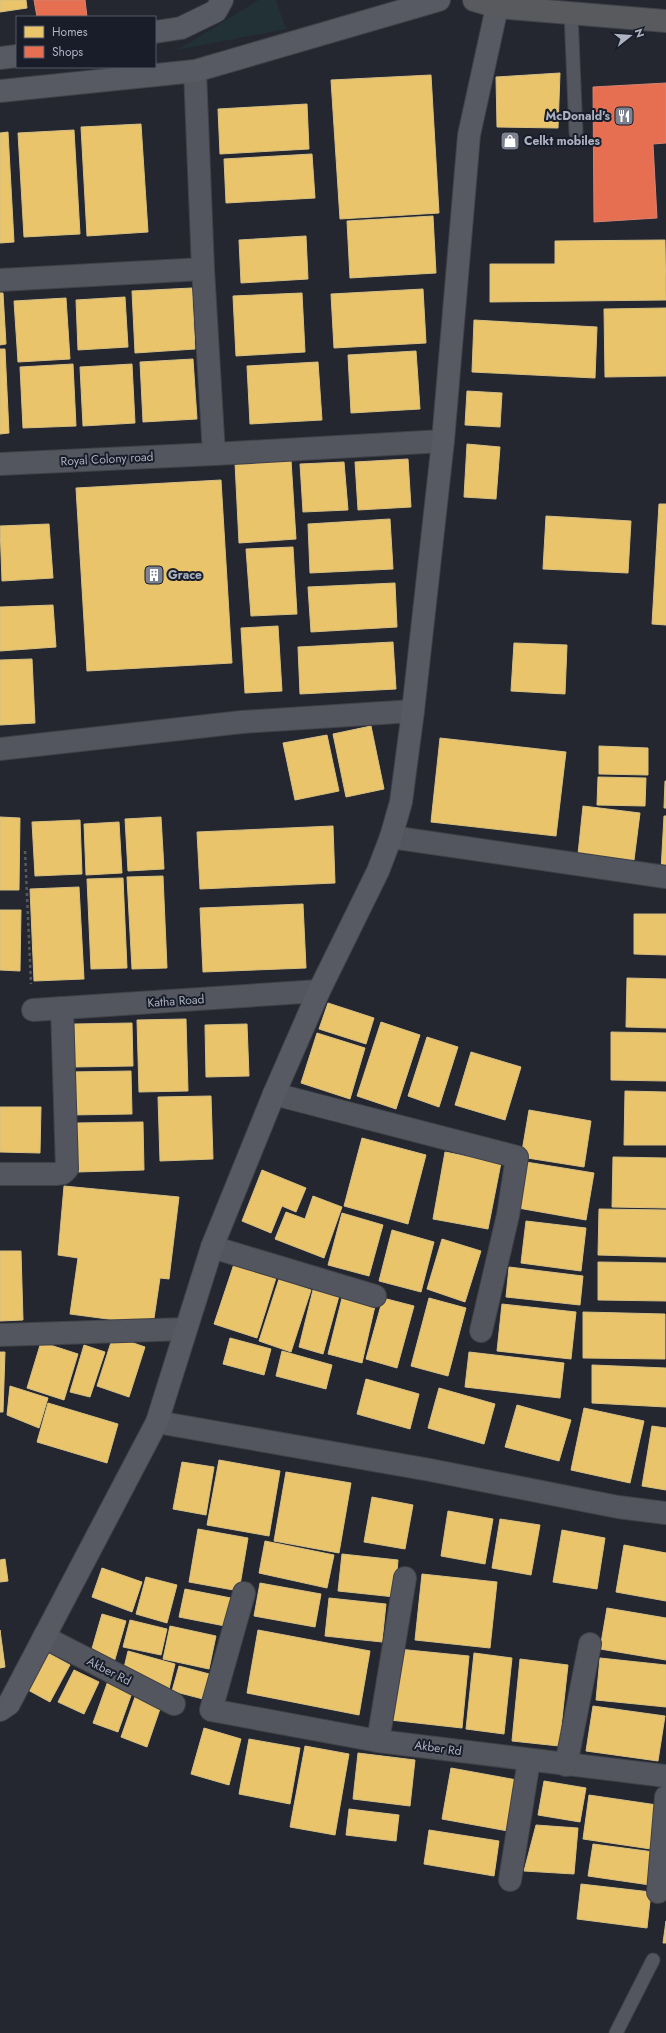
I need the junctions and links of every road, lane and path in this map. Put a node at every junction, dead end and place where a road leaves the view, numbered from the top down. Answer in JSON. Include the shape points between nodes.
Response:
{"nodes":[{"id":1,"x":222,"y":0,"type":"edge"},
{"id":2,"x":439,"y":0,"type":"edge"},
{"id":3,"x":474,"y":0,"type":"edge"},
{"id":4,"x":497,"y":7,"type":"junction"},
{"id":5,"x":571,"y":13,"type":"junction"},
{"id":6,"x":666,"y":21,"type":"edge"},
{"id":7,"x":156,"y":32,"type":"edge"},
{"id":8,"x":16,"y":56,"type":"edge"},
{"id":9,"x":0,"y":58,"type":"edge"},
{"id":10,"x":195,"y":71,"type":"junction"},
{"id":11,"x":0,"y":91,"type":"edge"},
{"id":12,"x":576,"y":132,"type":"dead end"},
{"id":13,"x":203,"y":269,"type":"junction"},
{"id":14,"x":0,"y":280,"type":"edge"},
{"id":15,"x":443,"y":441,"type":"junction"},
{"id":16,"x":214,"y":454,"type":"junction"},
{"id":17,"x":0,"y":464,"type":"edge"},
{"id":18,"x":413,"y":712,"type":"junction"},
{"id":19,"x":0,"y":749,"type":"edge"},
{"id":20,"x":391,"y":837,"type":"junction"},
{"id":21,"x":25,"y":851,"type":"dead end"},
{"id":22,"x":666,"y":877,"type":"edge"},
{"id":23,"x":319,"y":992,"type":"junction"},
{"id":24,"x":62,"y":1008,"type":"junction"},
{"id":25,"x":32,"y":1010,"type":"joint"},
{"id":26,"x":274,"y":1094,"type":"junction"},
{"id":27,"x":0,"y":1174,"type":"edge"},
{"id":28,"x":212,"y":1247,"type":"junction"},
{"id":29,"x":375,"y":1296,"type":"dead end"},
{"id":30,"x":186,"y":1329,"type":"junction"},
{"id":31,"x":481,"y":1331,"type":"dead end"},
{"id":32,"x":0,"y":1335,"type":"edge"},
{"id":33,"x":157,"y":1422,"type":"junction"},
{"id":34,"x":666,"y":1513,"type":"edge"},
{"id":35,"x":405,"y":1578,"type":"dead end"},
{"id":36,"x":244,"y":1593,"type":"dead end"},
{"id":37,"x":44,"y":1637,"type":"junction"},
{"id":38,"x":590,"y":1644,"type":"dead end"},
{"id":39,"x":174,"y":1704,"type":"dead end"},
{"id":40,"x":0,"y":1710,"type":"edge"},
{"id":41,"x":378,"y":1741,"type":"junction"},
{"id":42,"x":529,"y":1760,"type":"junction"},
{"id":43,"x":566,"y":1765,"type":"junction"},
{"id":44,"x":666,"y":1776,"type":"edge"},
{"id":45,"x":666,"y":1797,"type":"edge"},
{"id":46,"x":510,"y":1880,"type":"dead end"},
{"id":47,"x":658,"y":1892,"type":"dead end"},
{"id":48,"x":653,"y":1960,"type":"dead end"},
{"id":49,"x":616,"y":2033,"type":"edge"}],
"edges":[{"from":1,"to":7,"type":"street","via":[[216,11],[181,28]]},
{"from":2,"to":10,"type":"street"},
{"from":3,"to":4,"type":"highway"},
{"from":4,"to":5,"type":"highway"},
{"from":4,"to":15,"type":"street","via":[[469,135]]},
{"from":5,"to":6,"type":"highway"},
{"from":5,"to":12,"type":"lane"},
{"from":8,"to":9,"type":"street"},
{"from":10,"to":11,"type":"street"},
{"from":10,"to":13,"type":"street"},
{"from":13,"to":14,"type":"street"},
{"from":13,"to":16,"type":"street"},
{"from":15,"to":16,"type":"street","name":"Royal Colony road"},
{"from":15,"to":18,"type":"street"},
{"from":16,"to":17,"type":"street","name":"Royal Colony road"},
{"from":18,"to":19,"type":"street","via":[[242,722]]},
{"from":18,"to":20,"type":"street","via":[[401,802]]},
{"from":20,"to":22,"type":"street"},
{"from":20,"to":23,"type":"street","via":[[378,871]]},
{"from":21,"to":25,"type":"path"},
{"from":23,"to":24,"type":"street","name":"Katha Road"},
{"from":23,"to":26,"type":"street"},
{"from":24,"to":25,"type":"street","name":"Katha Road"},
{"from":24,"to":27,"type":"street","via":[[67,1169],[56,1174]]},
{"from":26,"to":28,"type":"street"},
{"from":26,"to":31,"type":"street","via":[[518,1156],[508,1215]]},
{"from":28,"to":29,"type":"street"},
{"from":28,"to":30,"type":"street"},
{"from":30,"to":32,"type":"street"},
{"from":30,"to":33,"type":"street"},
{"from":33,"to":34,"type":"street","via":[[430,1470],[618,1507]]},
{"from":33,"to":37,"type":"street"},
{"from":35,"to":41,"type":"street"},
{"from":36,"to":41,"type":"street","name":"Akber Rd","via":[[211,1710]]},
{"from":37,"to":39,"type":"street","name":"Akber Rd"},
{"from":37,"to":40,"type":"street","via":[[8,1704]]},
{"from":38,"to":43,"type":"street"},
{"from":41,"to":42,"type":"street","name":"Akber Rd"},
{"from":42,"to":43,"type":"street","name":"Akber Rd"},
{"from":42,"to":46,"type":"street"},
{"from":43,"to":44,"type":"street","name":"Akber Rd"},
{"from":45,"to":47,"type":"street"},
{"from":48,"to":49,"type":"lane"}]}
